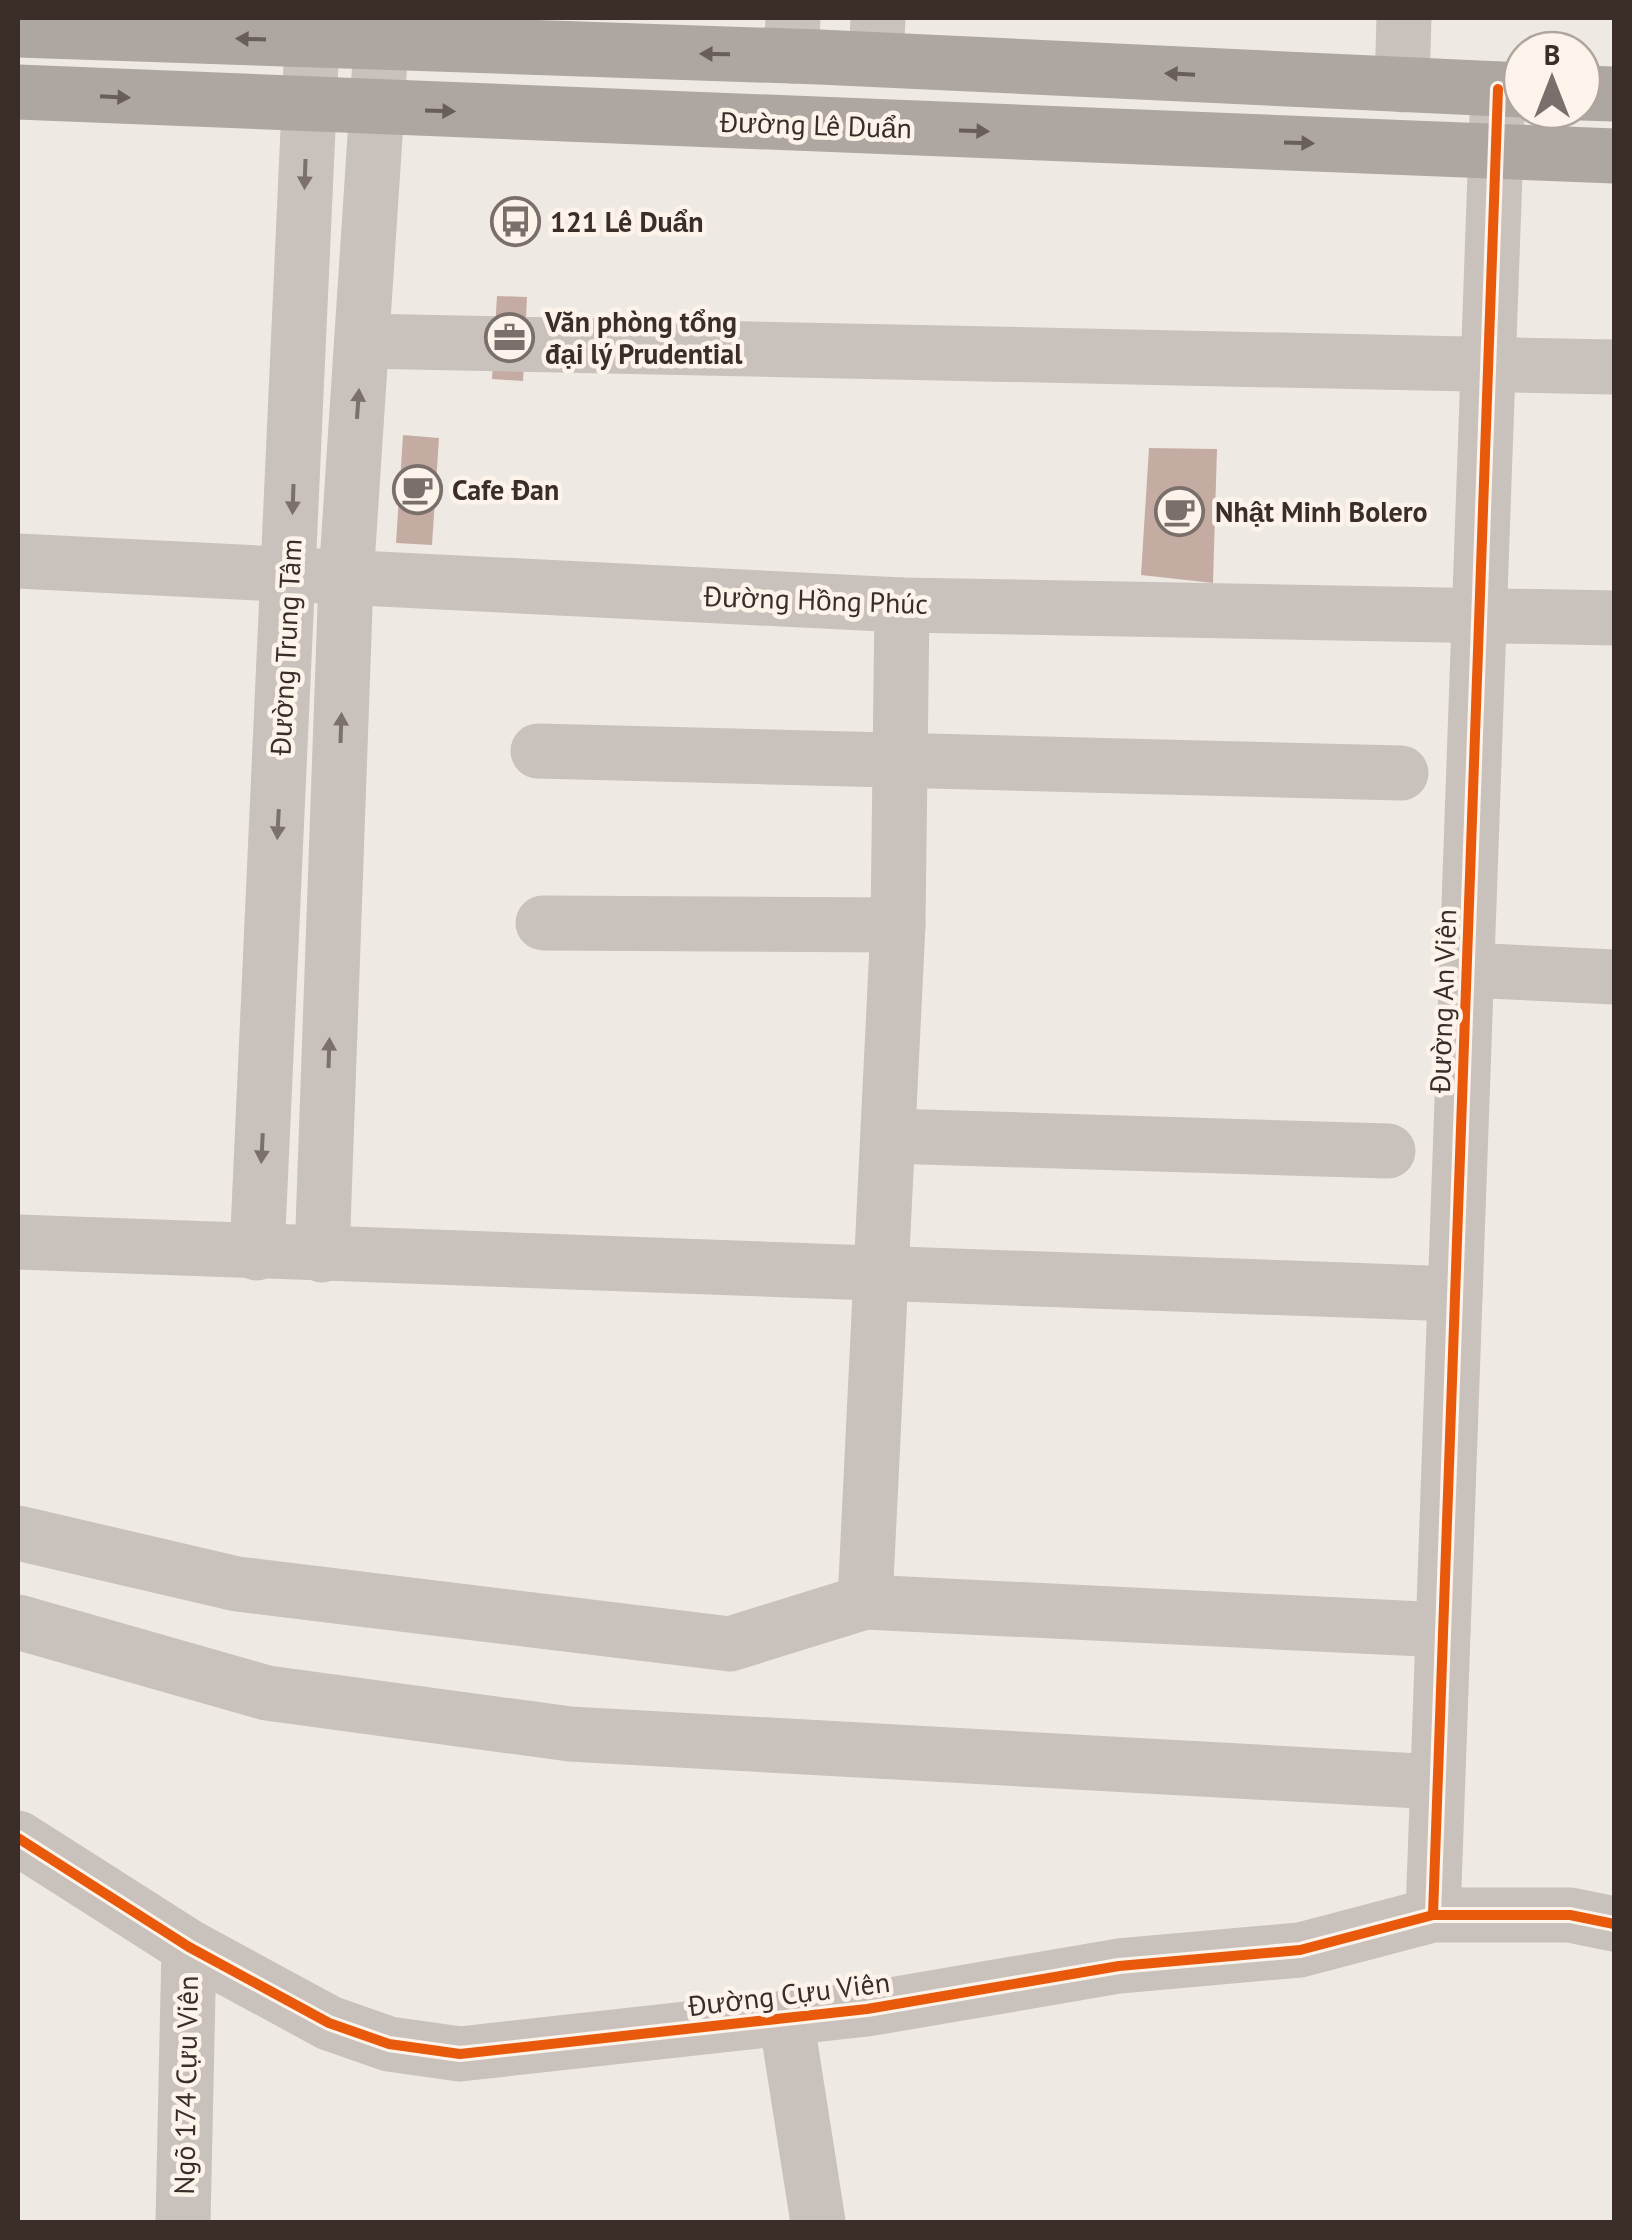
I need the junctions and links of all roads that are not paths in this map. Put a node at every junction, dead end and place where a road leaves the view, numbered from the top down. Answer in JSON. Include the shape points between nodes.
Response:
{"nodes":[{"id":1,"x":1404,"y":18,"type":"edge"},
{"id":2,"x":75,"y":25,"type":"edge"},
{"id":3,"x":18,"y":30,"type":"edge"},
{"id":4,"x":792,"y":37,"type":"edge"},
{"id":5,"x":877,"y":38,"type":"edge"},
{"id":6,"x":312,"y":42,"type":"junction"},
{"id":7,"x":380,"y":45,"type":"junction"},
{"id":8,"x":1402,"y":85,"type":"junction"},
{"id":9,"x":1502,"y":90,"type":"edge"},
{"id":10,"x":18,"y":92,"type":"edge"},
{"id":11,"x":308,"y":106,"type":"junction"},
{"id":12,"x":378,"y":109,"type":"junction"},
{"id":13,"x":1502,"y":125,"type":"edge"},
{"id":14,"x":1496,"y":151,"type":"junction"},
{"id":15,"x":1614,"y":156,"type":"edge"},
{"id":16,"x":362,"y":341,"type":"junction"},
{"id":17,"x":1488,"y":363,"type":"junction"},
{"id":18,"x":1614,"y":368,"type":"edge"},
{"id":19,"x":18,"y":561,"type":"edge"},
{"id":20,"x":290,"y":576,"type":"junction"},
{"id":21,"x":346,"y":579,"type":"junction"},
{"id":22,"x":902,"y":605,"type":"junction"},
{"id":23,"x":1479,"y":614,"type":"junction"},
{"id":24,"x":1614,"y":618,"type":"edge"},
{"id":25,"x":538,"y":751,"type":"dead end"},
{"id":26,"x":900,"y":762,"type":"junction"},
{"id":27,"x":1401,"y":773,"type":"dead end"},
{"id":28,"x":543,"y":923,"type":"dead end"},
{"id":29,"x":898,"y":926,"type":"junction"},
{"id":30,"x":1467,"y":970,"type":"junction"},
{"id":31,"x":1614,"y":977,"type":"edge"},
{"id":32,"x":889,"y":1136,"type":"junction"},
{"id":33,"x":1388,"y":1151,"type":"dead end"},
{"id":34,"x":18,"y":1242,"type":"edge"},
{"id":35,"x":257,"y":1253,"type":"junction"},
{"id":36,"x":322,"y":1256,"type":"junction"},
{"id":37,"x":880,"y":1275,"type":"junction"},
{"id":38,"x":1455,"y":1294,"type":"junction"},
{"id":39,"x":18,"y":1532,"type":"edge"},
{"id":40,"x":865,"y":1602,"type":"junction"},
{"id":41,"x":18,"y":1622,"type":"edge"},
{"id":42,"x":1443,"y":1630,"type":"junction"},
{"id":43,"x":1437,"y":1782,"type":"junction"},
{"id":44,"x":18,"y":1838,"type":"edge"},
{"id":45,"x":1433,"y":1915,"type":"junction"},
{"id":46,"x":1614,"y":1924,"type":"edge"},
{"id":47,"x":189,"y":1947,"type":"junction"},
{"id":48,"x":786,"y":2018,"type":"junction"},
{"id":49,"x":183,"y":2222,"type":"edge"},
{"id":50,"x":818,"y":2222,"type":"edge"}],
"edges":[{"from":1,"to":8,"type":"street"},
{"from":2,"to":3,"type":"main road"},
{"from":6,"to":2,"type":"main road","one_way":true},
{"from":4,"to":5,"type":"main road"},
{"from":4,"to":7,"type":"main road","one_way":true},
{"from":8,"to":5,"type":"main road","one_way":true},
{"from":6,"to":7,"type":"main road"},
{"from":6,"to":11,"type":"street","name":"Đường Trung Tâm"},
{"from":7,"to":12,"type":"street","name":"Đường Trung Tâm"},
{"from":8,"to":9,"type":"main road"},
{"from":10,"to":11,"type":"main road","name":"Đường Lê Duẩn","one_way":true},
{"from":11,"to":12,"type":"main road","name":"Đường Lê Duẩn"},
{"from":11,"to":20,"type":"street","name":"Đường Trung Tâm","one_way":true},
{"from":12,"to":14,"type":"main road","name":"Đường Lê Duẩn","one_way":true},
{"from":12,"to":16,"type":"street","name":"Đường Trung Tâm"},
{"from":13,"to":14,"type":"street","name":"Đường An Viên"},
{"from":14,"to":15,"type":"main road","name":"Đường Lê Duẩn"},
{"from":14,"to":17,"type":"street","name":"Đường An Viên"},
{"from":16,"to":17,"type":"street"},
{"from":21,"to":16,"type":"street","name":"Đường Trung Tâm","one_way":true},
{"from":17,"to":18,"type":"street"},
{"from":17,"to":23,"type":"street","name":"Đường An Viên"},
{"from":19,"to":20,"type":"street","name":"Đường Hồng Phúc"},
{"from":20,"to":21,"type":"street","name":"Đường Hồng Phúc"},
{"from":20,"to":35,"type":"street","name":"Đường Trung Tâm","one_way":true},
{"from":21,"to":22,"type":"street","name":"Đường Hồng Phúc"},
{"from":36,"to":21,"type":"street","name":"Đường Trung Tâm","one_way":true},
{"from":22,"to":23,"type":"street","name":"Đường Hồng Phúc"},
{"from":22,"to":26,"type":"street"},
{"from":23,"to":24,"type":"street","name":"Đường Hồng Phúc"},
{"from":23,"to":30,"type":"street","name":"Đường An Viên"},
{"from":25,"to":26,"type":"street"},
{"from":26,"to":27,"type":"street"},
{"from":26,"to":29,"type":"street"},
{"from":28,"to":29,"type":"street"},
{"from":29,"to":32,"type":"street"},
{"from":30,"to":31,"type":"street"},
{"from":30,"to":38,"type":"street","name":"Đường An Viên"},
{"from":32,"to":33,"type":"street"},
{"from":32,"to":37,"type":"street"},
{"from":34,"to":35,"type":"street"},
{"from":35,"to":36,"type":"street"},
{"from":36,"to":37,"type":"street"},
{"from":37,"to":38,"type":"street"},
{"from":37,"to":40,"type":"street"},
{"from":38,"to":42,"type":"street","name":"Đường An Viên"},
{"from":39,"to":40,"type":"street","via":[[238,1584],[730,1644]]},
{"from":40,"to":42,"type":"street"},
{"from":41,"to":43,"type":"street","via":[[268,1692],[570,1734]]},
{"from":42,"to":43,"type":"street","name":"Đường An Viên"},
{"from":43,"to":45,"type":"street","name":"Đường An Viên"},
{"from":44,"to":47,"type":"street","name":"Đường Cựu Viên"},
{"from":45,"to":46,"type":"street","name":"Đường Cựu Viên","via":[[1570,1915]]},
{"from":45,"to":48,"type":"street","name":"Đường Cựu Viên","via":[[1300,1950],[1119,1966]]},
{"from":47,"to":48,"type":"street","name":"Đường Cựu Viên","via":[[329,2022],[389,2044],[460,2054]]},
{"from":47,"to":49,"type":"street","name":"Ngõ 174 Cựu Viên"},
{"from":48,"to":50,"type":"street"}]}
